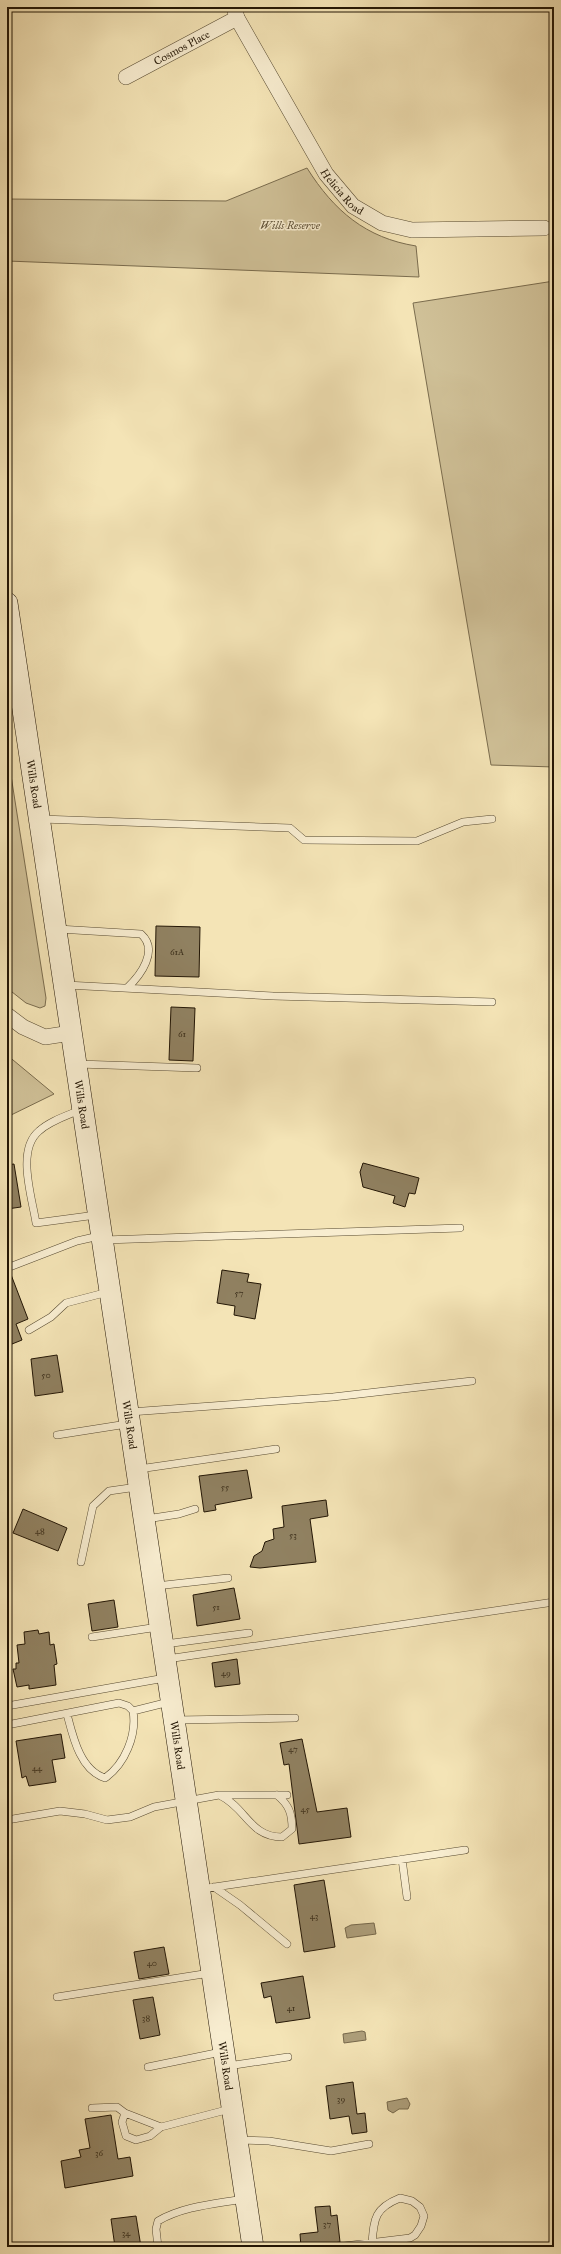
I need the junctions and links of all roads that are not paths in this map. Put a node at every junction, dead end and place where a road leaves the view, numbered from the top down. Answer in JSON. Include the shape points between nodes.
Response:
{"nodes":[{"id":1,"x":236,"y":12,"type":"edge"},
{"id":2,"x":126,"y":77,"type":"dead end"},
{"id":3,"x":544,"y":228,"type":"dead end"},
{"id":4,"x":7,"y":603,"type":"edge"},
{"id":5,"x":39,"y":819,"type":"junction"},
{"id":6,"x":492,"y":819,"type":"dead end"},
{"id":7,"x":55,"y":929,"type":"junction"},
{"id":8,"x":64,"y":985,"type":"junction"},
{"id":9,"x":127,"y":988,"type":"junction"},
{"id":10,"x":492,"y":1002,"type":"dead end"},
{"id":11,"x":7,"y":1015,"type":"edge"},
{"id":12,"x":71,"y":1033,"type":"junction"},
{"id":13,"x":76,"y":1064,"type":"junction"},
{"id":14,"x":197,"y":1068,"type":"dead end"},
{"id":15,"x":82,"y":1109,"type":"junction"},
{"id":16,"x":98,"y":1215,"type":"junction"},
{"id":17,"x":460,"y":1228,"type":"dead end"},
{"id":18,"x":102,"y":1238,"type":"junction"},
{"id":19,"x":7,"y":1268,"type":"edge"},
{"id":20,"x":110,"y":1292,"type":"junction"},
{"id":21,"x":29,"y":1330,"type":"dead end"},
{"id":22,"x":472,"y":1382,"type":"dead end"},
{"id":23,"x":129,"y":1418,"type":"junction"},
{"id":24,"x":57,"y":1435,"type":"dead end"},
{"id":25,"x":276,"y":1449,"type":"dead end"},
{"id":26,"x":138,"y":1478,"type":"junction"},
{"id":27,"x":195,"y":1509,"type":"dead end"},
{"id":28,"x":144,"y":1519,"type":"junction"},
{"id":29,"x":81,"y":1562,"type":"dead end"},
{"id":30,"x":228,"y":1578,"type":"dead end"},
{"id":31,"x":154,"y":1586,"type":"junction"},
{"id":32,"x":554,"y":1602,"type":"edge"},
{"id":33,"x":249,"y":1633,"type":"dead end"},
{"id":34,"x":92,"y":1637,"type":"dead end"},
{"id":35,"x":164,"y":1652,"type":"junction"},
{"id":36,"x":7,"y":1706,"type":"edge"},
{"id":37,"x":133,"y":1711,"type":"junction"},
{"id":38,"x":173,"y":1711,"type":"junction"},
{"id":39,"x":67,"y":1714,"type":"junction"},
{"id":40,"x":295,"y":1718,"type":"dead end"},
{"id":41,"x":7,"y":1724,"type":"edge"},
{"id":42,"x":219,"y":1795,"type":"junction"},
{"id":43,"x":277,"y":1795,"type":"junction"},
{"id":44,"x":287,"y":1795,"type":"dead end"},
{"id":45,"x":186,"y":1800,"type":"junction"},
{"id":46,"x":7,"y":1820,"type":"edge"},
{"id":47,"x":465,"y":1850,"type":"dead end"},
{"id":48,"x":402,"y":1859,"type":"junction"},
{"id":49,"x":207,"y":1888,"type":"junction"},
{"id":50,"x":407,"y":1897,"type":"dead end"},
{"id":51,"x":287,"y":1944,"type":"dead end"},
{"id":52,"x":212,"y":1973,"type":"junction"},
{"id":53,"x":57,"y":1997,"type":"dead end"},
{"id":54,"x":288,"y":2057,"type":"dead end"},
{"id":55,"x":225,"y":2059,"type":"junction"},
{"id":56,"x":148,"y":2067,"type":"dead end"},
{"id":57,"x":92,"y":2108,"type":"dead end"},
{"id":58,"x":232,"y":2109,"type":"junction"},
{"id":59,"x":125,"y":2113,"type":"junction"},
{"id":60,"x":161,"y":2127,"type":"junction"},
{"id":61,"x":237,"y":2140,"type":"junction"},
{"id":62,"x":369,"y":2144,"type":"dead end"},
{"id":63,"x":246,"y":2199,"type":"junction"},
{"id":64,"x":372,"y":2243,"type":"junction"},
{"id":65,"x":158,"y":2247,"type":"edge"},
{"id":66,"x":253,"y":2247,"type":"edge"},
{"id":67,"x":336,"y":2247,"type":"edge"}],
"edges":[{"from":1,"to":2,"type":"street","name":"Cosmos Place"},
{"from":1,"to":3,"type":"street","name":"Helicia Road","via":[[326,174],[354,206],[382,223],[412,230]]},
{"from":4,"to":5,"type":"street","name":"Wills Road"},
{"from":5,"to":6,"type":"lane","via":[[290,828],[304,840],[417,840],[463,822]]},
{"from":5,"to":7,"type":"street","name":"Wills Road"},
{"from":7,"to":8,"type":"street","name":"Wills Road"},
{"from":7,"to":9,"type":"lane","via":[[141,934],[148,940],[148,956],[141,973]]},
{"from":8,"to":9,"type":"lane"},
{"from":8,"to":12,"type":"street","name":"Wills Road"},
{"from":9,"to":10,"type":"lane","via":[[273,996]]},
{"from":11,"to":12,"type":"street","via":[[23,1027],[45,1037]]},
{"from":12,"to":13,"type":"street","name":"Wills Road"},
{"from":13,"to":14,"type":"lane"},
{"from":13,"to":15,"type":"street","name":"Wills Road"},
{"from":15,"to":16,"type":"street","name":"Wills Road"},
{"from":15,"to":16,"type":"lane","via":[[39,1130],[28,1148],[26,1161],[36,1223]]},
{"from":16,"to":18,"type":"street","name":"Wills Road"},
{"from":17,"to":18,"type":"lane"},
{"from":18,"to":19,"type":"lane","via":[[77,1240]]},
{"from":18,"to":20,"type":"street","name":"Wills Road"},
{"from":20,"to":21,"type":"lane","via":[[66,1303],[51,1317]]},
{"from":20,"to":23,"type":"street","name":"Wills Road"},
{"from":22,"to":23,"type":"lane"},
{"from":23,"to":24,"type":"lane"},
{"from":23,"to":26,"type":"street","name":"Wills Road"},
{"from":25,"to":26,"type":"lane"},
{"from":26,"to":28,"type":"street","name":"Wills Road"},
{"from":26,"to":29,"type":"lane","via":[[109,1491],[93,1506]]},
{"from":27,"to":28,"type":"lane"},
{"from":28,"to":31,"type":"street","name":"Wills Road"},
{"from":30,"to":31,"type":"lane"},
{"from":31,"to":35,"type":"street","name":"Wills Road"},
{"from":32,"to":35,"type":"lane"},
{"from":33,"to":35,"type":"lane"},
{"from":34,"to":35,"type":"lane"},
{"from":35,"to":36,"type":"lane"},
{"from":35,"to":38,"type":"street","name":"Wills Road"},
{"from":37,"to":38,"type":"lane"},
{"from":37,"to":39,"type":"lane","via":[[119,1703]]},
{"from":37,"to":39,"type":"lane","via":[[135,1721],[132,1739],[123,1759],[105,1778],[94,1774],[84,1761]]},
{"from":38,"to":40,"type":"lane"},
{"from":38,"to":45,"type":"street","name":"Wills Road"},
{"from":39,"to":41,"type":"lane"},
{"from":42,"to":43,"type":"lane"},
{"from":42,"to":43,"type":"lane","via":[[231,1801],[263,1833],[282,1837],[292,1829],[292,1816],[287,1804]]},
{"from":42,"to":45,"type":"lane"},
{"from":43,"to":44,"type":"lane"},
{"from":45,"to":46,"type":"lane","via":[[154,1807],[130,1817],[107,1820],[60,1811]]},
{"from":45,"to":49,"type":"street","name":"Wills Road"},
{"from":47,"to":48,"type":"lane"},
{"from":48,"to":49,"type":"lane"},
{"from":48,"to":50,"type":"lane"},
{"from":49,"to":51,"type":"lane","via":[[240,1905]]},
{"from":49,"to":52,"type":"street","name":"Wills Road"},
{"from":52,"to":53,"type":"lane"},
{"from":52,"to":55,"type":"street","name":"Wills Road"},
{"from":54,"to":55,"type":"lane"},
{"from":55,"to":56,"type":"lane"},
{"from":55,"to":58,"type":"street","name":"Wills Road"},
{"from":57,"to":59,"type":"lane","via":[[117,2107]]},
{"from":58,"to":60,"type":"lane"},
{"from":58,"to":61,"type":"street","name":"Wills Road"},
{"from":59,"to":60,"type":"lane"},
{"from":59,"to":60,"type":"lane","via":[[122,2122],[126,2136],[136,2140],[150,2136]]},
{"from":61,"to":62,"type":"lane","via":[[270,2141],[331,2151]]},
{"from":61,"to":63,"type":"street","name":"Wills Road"},
{"from":63,"to":65,"type":"lane","via":[[169,2215],[158,2221]]},
{"from":63,"to":66,"type":"street","name":"Wills Road"},
{"from":64,"to":64,"type":"lane","via":[[415,2236],[424,2216],[420,2207],[412,2201],[400,2198],[382,2208],[376,2216]]},
{"from":64,"to":67,"type":"lane"}]}
